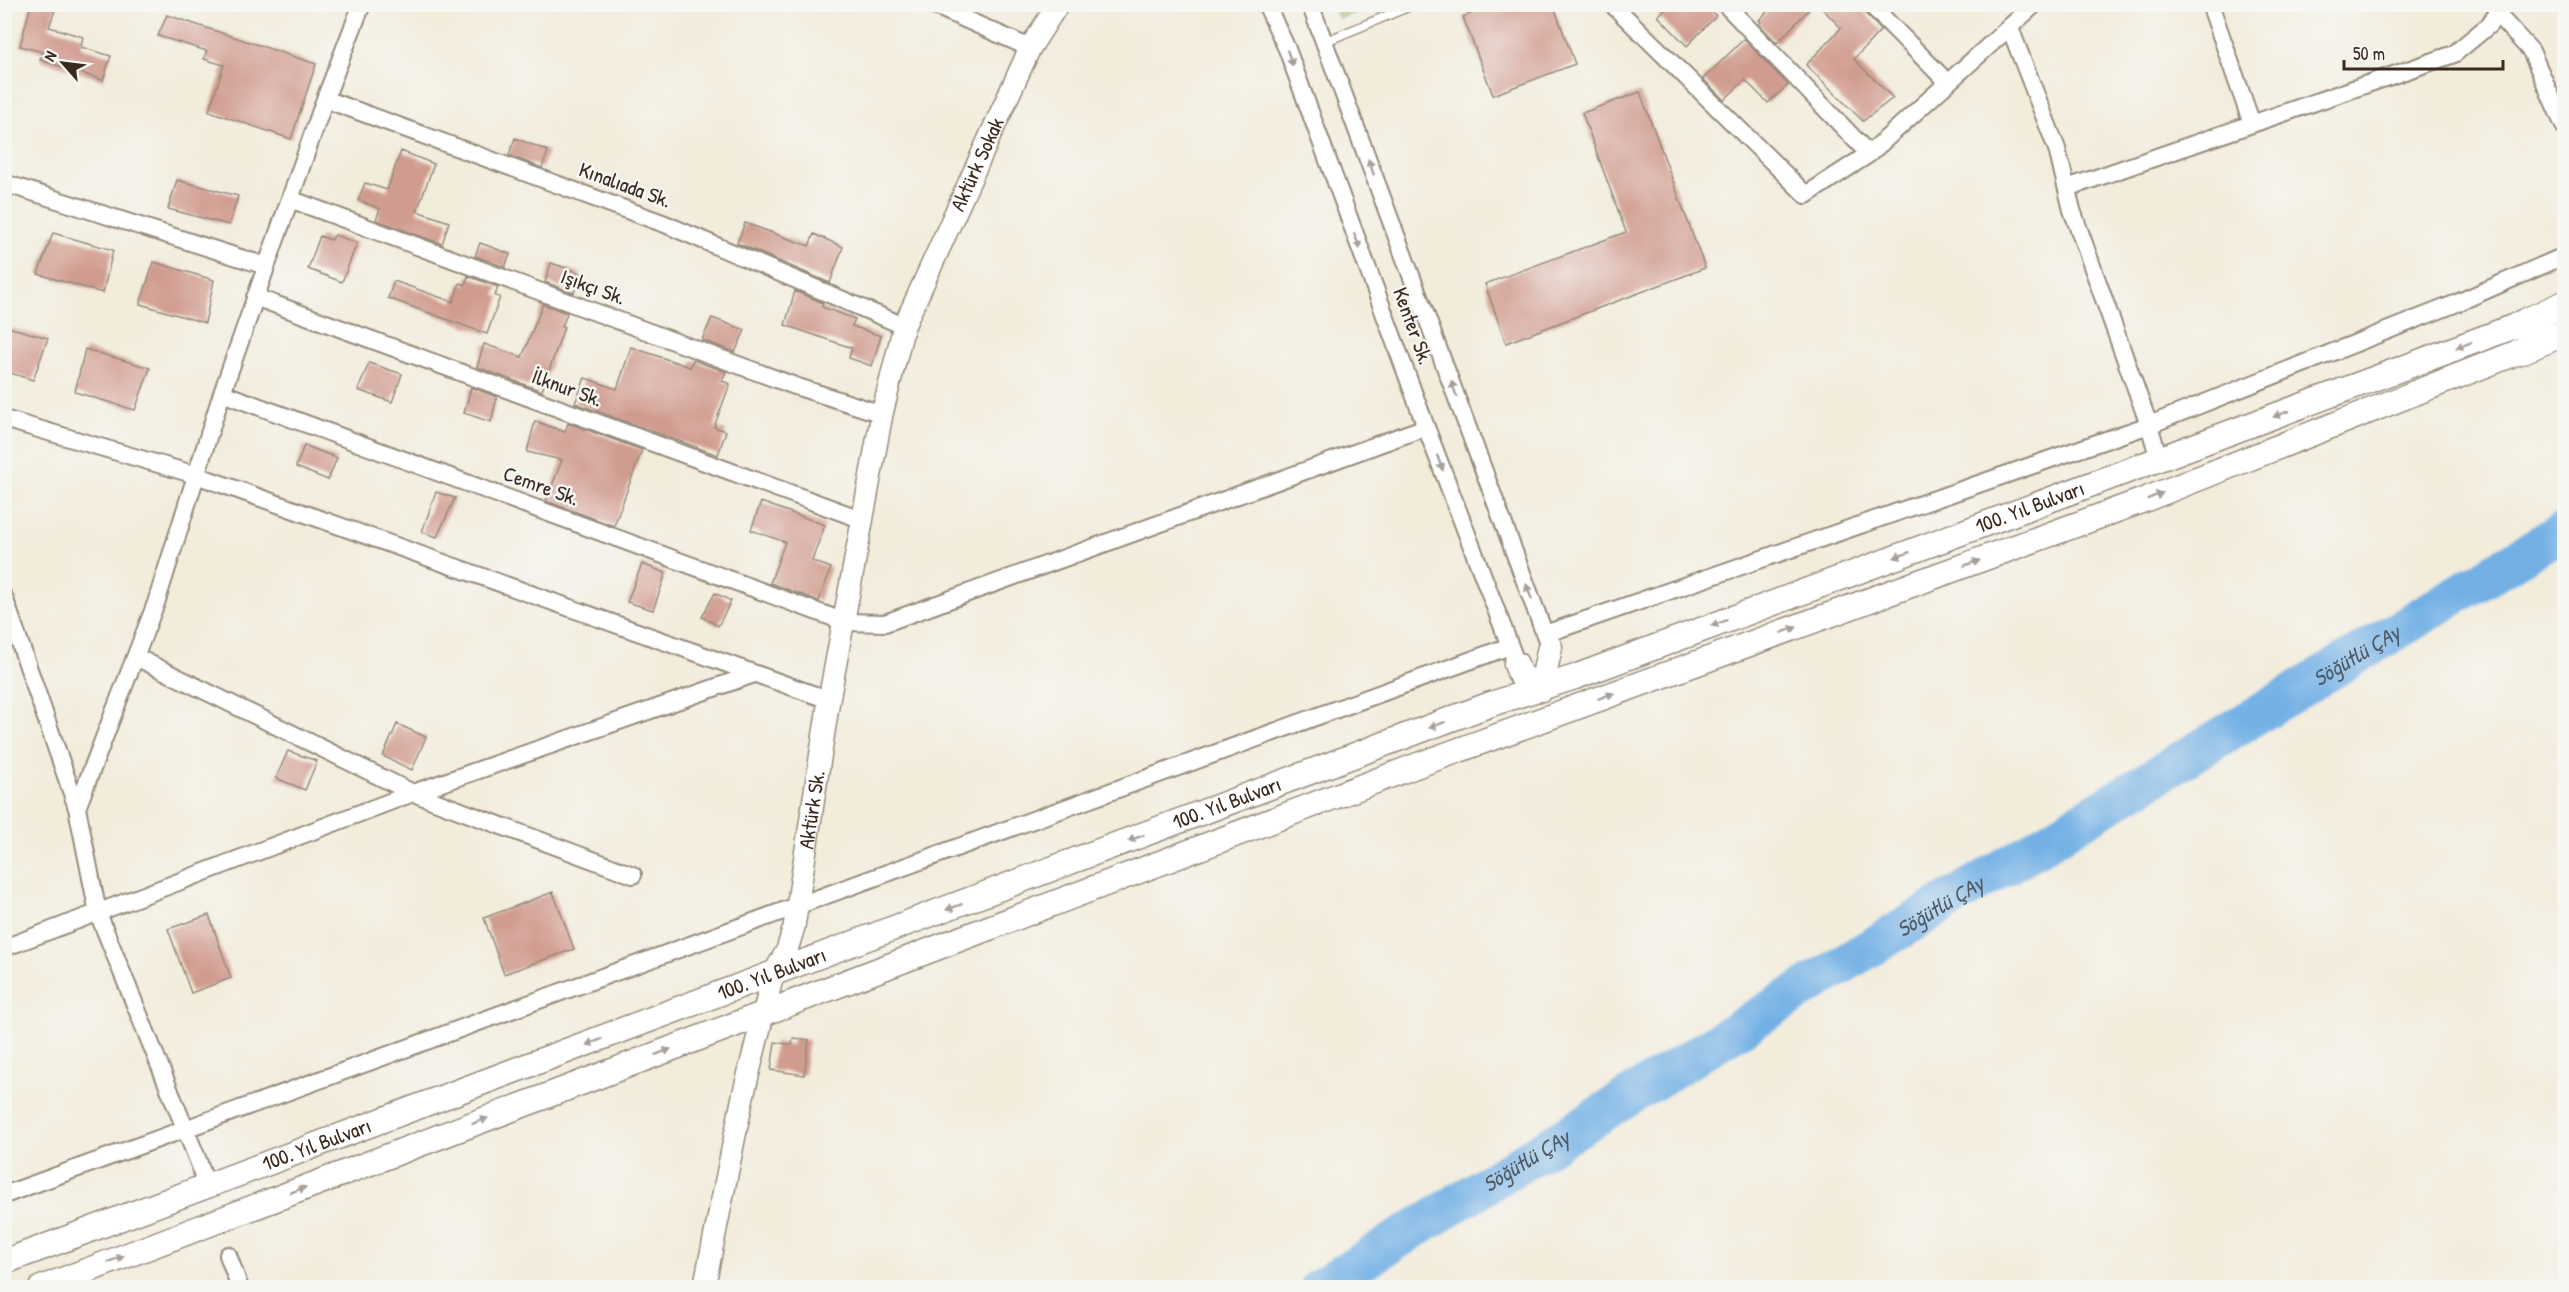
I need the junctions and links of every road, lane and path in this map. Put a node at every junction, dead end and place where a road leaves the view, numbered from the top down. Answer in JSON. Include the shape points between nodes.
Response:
{"nodes":[{"id":1,"x":362,"y":4,"type":"edge"},
{"id":2,"x":931,"y":4,"type":"edge"},
{"id":3,"x":1058,"y":4,"type":"edge"},
{"id":4,"x":1266,"y":4,"type":"edge"},
{"id":5,"x":1310,"y":4,"type":"edge"},
{"id":6,"x":1415,"y":4,"type":"edge"},
{"id":7,"x":1612,"y":4,"type":"edge"},
{"id":8,"x":1725,"y":4,"type":"edge"},
{"id":9,"x":1870,"y":4,"type":"edge"},
{"id":10,"x":2035,"y":4,"type":"edge"},
{"id":11,"x":2210,"y":4,"type":"edge"},
{"id":12,"x":2499,"y":9,"type":"edge"},
{"id":13,"x":2010,"y":28,"type":"junction"},
{"id":14,"x":1324,"y":42,"type":"junction"},
{"id":15,"x":1030,"y":48,"type":"junction"},
{"id":16,"x":1947,"y":82,"type":"junction"},
{"id":17,"x":325,"y":99,"type":"junction"},
{"id":18,"x":2252,"y":124,"type":"junction"},
{"id":19,"x":2565,"y":126,"type":"edge"},
{"id":20,"x":1869,"y":154,"type":"junction"},
{"id":21,"x":4,"y":183,"type":"edge"},
{"id":22,"x":2067,"y":188,"type":"junction"},
{"id":23,"x":290,"y":199,"type":"junction"},
{"id":24,"x":2565,"y":256,"type":"edge"},
{"id":25,"x":266,"y":266,"type":"junction"},
{"id":26,"x":255,"y":297,"type":"junction"},
{"id":27,"x":2565,"y":304,"type":"edge"},
{"id":28,"x":2518,"y":325,"type":"joint"},
{"id":29,"x":904,"y":326,"type":"junction"},
{"id":30,"x":2565,"y":333,"type":"edge"},
{"id":31,"x":2522,"y":351,"type":"joint"},
{"id":32,"x":222,"y":393,"type":"junction"},
{"id":33,"x":882,"y":414,"type":"junction"},
{"id":34,"x":4,"y":419,"type":"edge"},
{"id":35,"x":2149,"y":424,"type":"junction"},
{"id":36,"x":1426,"y":427,"type":"junction"},
{"id":37,"x":2159,"y":459,"type":"junction"},
{"id":38,"x":196,"y":475,"type":"junction"},
{"id":39,"x":863,"y":520,"type":"junction"},
{"id":40,"x":4,"y":597,"type":"edge"},
{"id":41,"x":845,"y":621,"type":"junction"},
{"id":42,"x":1547,"y":640,"type":"junction"},
{"id":43,"x":1513,"y":655,"type":"junction"},
{"id":44,"x":136,"y":657,"type":"junction"},
{"id":45,"x":754,"y":674,"type":"junction"},
{"id":46,"x":1541,"y":688,"type":"junction"},
{"id":47,"x":829,"y":700,"type":"junction"},
{"id":48,"x":1551,"y":717,"type":"junction"},
{"id":49,"x":412,"y":793,"type":"junction"},
{"id":50,"x":77,"y":808,"type":"junction"},
{"id":51,"x":633,"y":875,"type":"dead end"},
{"id":52,"x":797,"y":904,"type":"junction"},
{"id":53,"x":98,"y":913,"type":"junction"},
{"id":54,"x":4,"y":948,"type":"edge"},
{"id":55,"x":773,"y":975,"type":"junction"},
{"id":56,"x":764,"y":1013,"type":"junction"},
{"id":57,"x":185,"y":1128,"type":"junction"},
{"id":58,"x":206,"y":1186,"type":"junction"},
{"id":59,"x":4,"y":1195,"type":"edge"},
{"id":60,"x":228,"y":1255,"type":"dead end"},
{"id":61,"x":4,"y":1262,"type":"edge"},
{"id":62,"x":42,"y":1287,"type":"edge"},
{"id":63,"x":240,"y":1287,"type":"edge"},
{"id":64,"x":704,"y":1287,"type":"edge"}],
"edges":[{"from":1,"to":17,"type":"street"},
{"from":2,"to":15,"type":"street"},
{"from":3,"to":15,"type":"street","name":"Aktürk Sokak"},
{"from":4,"to":36,"type":"street","name":"Kenter Sk.","one_way":true,"via":[[1292,60]]},
{"from":5,"to":14,"type":"street","name":"Kenter Sk."},
{"from":6,"to":14,"type":"lane"},
{"from":7,"to":20,"type":"street","via":[[1806,195]]},
{"from":8,"to":20,"type":"street"},
{"from":9,"to":16,"type":"street"},
{"from":10,"to":13,"type":"street"},
{"from":11,"to":18,"type":"street"},
{"from":12,"to":18,"type":"street","via":[[2489,25],[2454,54]]},
{"from":12,"to":19,"type":"street","via":[[2531,51]]},
{"from":13,"to":16,"type":"street"},
{"from":13,"to":22,"type":"street","via":[[2057,149]]},
{"from":42,"to":14,"type":"street","name":"Kenter Sk.","one_way":true},
{"from":15,"to":29,"type":"street","name":"Aktürk Sokak"},
{"from":16,"to":20,"type":"street"},
{"from":17,"to":23,"type":"street"},
{"from":17,"to":29,"type":"street","name":"Kınalıada Sk.","via":[[665,224]]},
{"from":18,"to":22,"type":"street"},
{"from":21,"to":25,"type":"street"},
{"from":22,"to":35,"type":"street"},
{"from":23,"to":25,"type":"street"},
{"from":23,"to":33,"type":"street","name":"Işıkçı Sk.","via":[[784,382]]},
{"from":24,"to":35,"type":"street","via":[[2457,303]]},
{"from":25,"to":26,"type":"street"},
{"from":26,"to":32,"type":"street"},
{"from":26,"to":39,"type":"street","name":"İlknur Sk."},
{"from":27,"to":28,"type":"main road"},
{"from":28,"to":37,"type":"main road","name":"100. Yıl Bulvarı","one_way":true},
{"from":29,"to":33,"type":"street","name":"Aktürk Sk."},
{"from":30,"to":31,"type":"main road"},
{"from":48,"to":31,"type":"main road","name":"100. Yıl Bulvarı","one_way":true,"via":[[2144,500]]},
{"from":32,"to":38,"type":"street"},
{"from":32,"to":41,"type":"street","name":"Cemre Sk."},
{"from":33,"to":39,"type":"street","name":"Aktürk Sk."},
{"from":34,"to":38,"type":"street"},
{"from":35,"to":37,"type":"street"},
{"from":35,"to":42,"type":"street"},
{"from":36,"to":41,"type":"street","name":"Cemre Sk.","via":[[885,623]]},
{"from":36,"to":43,"type":"street","name":"Kenter Sk.","one_way":true},
{"from":37,"to":46,"type":"main road","name":"100. Yıl Bulvarı","one_way":true},
{"from":38,"to":44,"type":"street"},
{"from":38,"to":45,"type":"street"},
{"from":39,"to":41,"type":"street","name":"Aktürk Sk."},
{"from":40,"to":50,"type":"street"},
{"from":41,"to":47,"type":"street","name":"Aktürk Sk."},
{"from":42,"to":46,"type":"main road"},
{"from":43,"to":46,"type":"main road","via":[[1520,675]]},
{"from":43,"to":52,"type":"street"},
{"from":44,"to":49,"type":"street"},
{"from":44,"to":50,"type":"street"},
{"from":45,"to":47,"type":"street"},
{"from":45,"to":49,"type":"street"},
{"from":46,"to":48,"type":"main road"},
{"from":46,"to":55,"type":"main road","name":"100. Yıl Bulvarı","one_way":true},
{"from":47,"to":52,"type":"street","name":"Aktürk Sk."},
{"from":48,"to":56,"type":"main road","name":"100. Yıl Bulvarı"},
{"from":49,"to":51,"type":"street"},
{"from":49,"to":53,"type":"street"},
{"from":50,"to":53,"type":"street"},
{"from":52,"to":55,"type":"street","name":"Aktürk Sk.","via":[[787,950]]},
{"from":52,"to":57,"type":"street"},
{"from":53,"to":54,"type":"street"},
{"from":53,"to":57,"type":"street"},
{"from":55,"to":56,"type":"street","name":"Aktürk Sk."},
{"from":55,"to":58,"type":"main road","name":"100. Yıl Bulvarı","one_way":true},
{"from":62,"to":56,"type":"main road","name":"100. Yıl Bulvarı","one_way":true},
{"from":56,"to":64,"type":"street","name":"Aktürk Sk."},
{"from":57,"to":58,"type":"street"},
{"from":57,"to":59,"type":"street"},
{"from":58,"to":61,"type":"main road","name":"100. Yıl Bulvarı"},
{"from":60,"to":63,"type":"street"}]}
